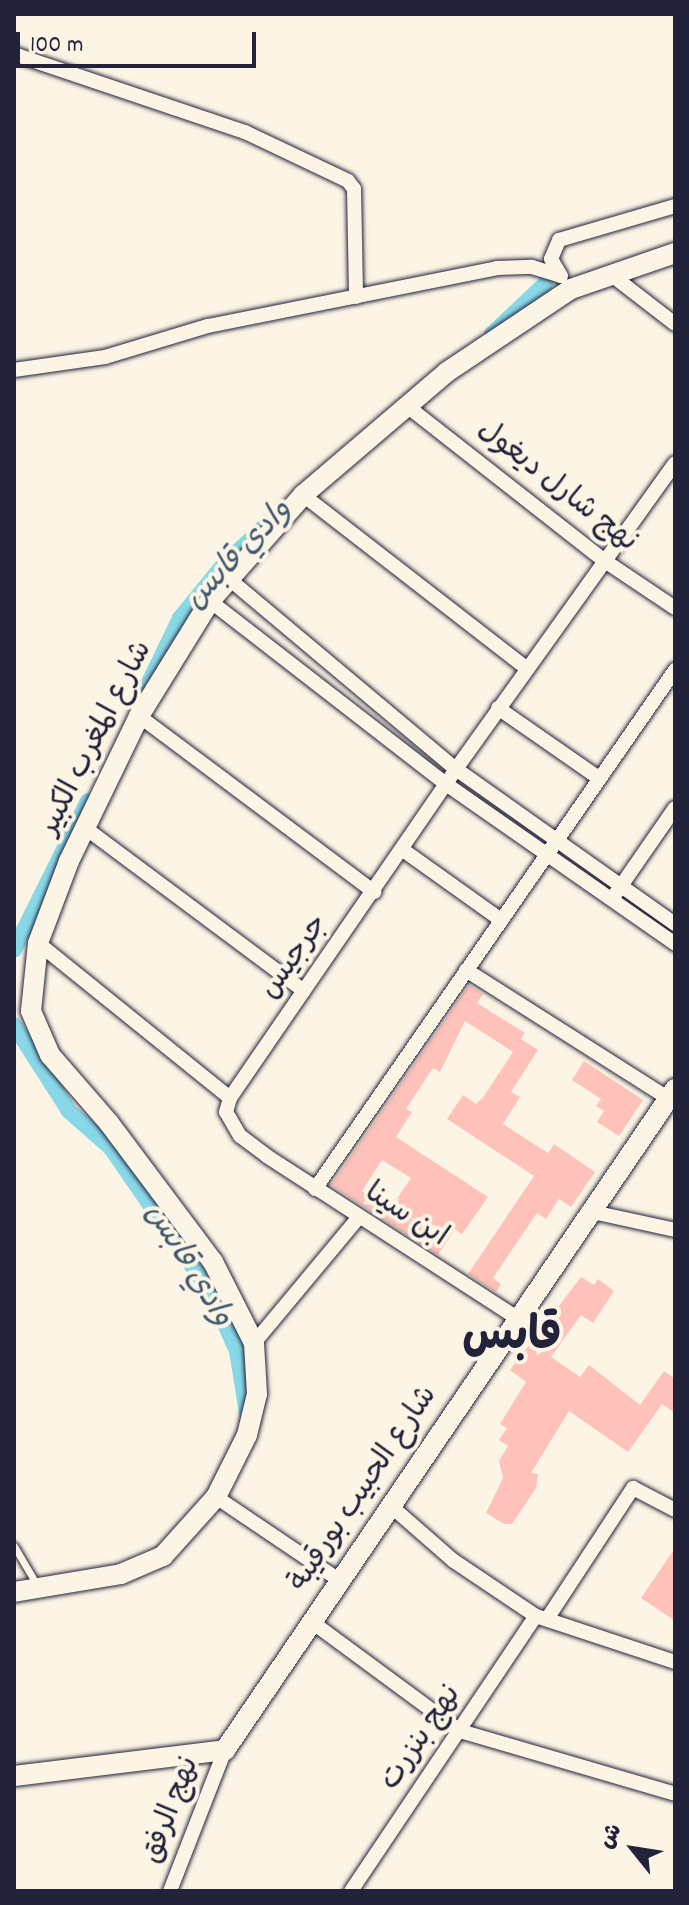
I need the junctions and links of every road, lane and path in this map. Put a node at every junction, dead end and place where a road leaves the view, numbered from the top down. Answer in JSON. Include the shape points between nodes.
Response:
{"nodes":[{"id":1,"x":14,"y":54,"type":"edge"},
{"id":2,"x":675,"y":206,"type":"edge"},
{"id":3,"x":675,"y":253,"type":"edge"},
{"id":4,"x":609,"y":273,"type":"junction"},
{"id":5,"x":566,"y":282,"type":"junction"},
{"id":6,"x":356,"y":297,"type":"junction"},
{"id":7,"x":675,"y":324,"type":"edge"},
{"id":8,"x":14,"y":370,"type":"edge"},
{"id":9,"x":407,"y":406,"type":"junction"},
{"id":10,"x":675,"y":463,"type":"edge"},
{"id":11,"x":303,"y":495,"type":"junction"},
{"id":12,"x":605,"y":561,"type":"junction"},
{"id":13,"x":228,"y":578,"type":"junction"},
{"id":14,"x":210,"y":601,"type":"junction"},
{"id":15,"x":675,"y":608,"type":"edge"},
{"id":16,"x":527,"y":669,"type":"junction"},
{"id":17,"x":675,"y":670,"type":"edge"},
{"id":18,"x":498,"y":708,"type":"junction"},
{"id":19,"x":139,"y":716,"type":"junction"},
{"id":20,"x":456,"y":769,"type":"junction"},
{"id":21,"x":600,"y":779,"type":"junction"},
{"id":22,"x":446,"y":784,"type":"junction"},
{"id":23,"x":675,"y":808,"type":"edge"},
{"id":24,"x":84,"y":827,"type":"junction"},
{"id":25,"x":551,"y":849,"type":"junction"},
{"id":26,"x":403,"y":850,"type":"junction"},
{"id":27,"x":374,"y":892,"type":"junction"},
{"id":28,"x":615,"y":895,"type":"junction"},
{"id":29,"x":501,"y":920,"type":"junction"},
{"id":30,"x":675,"y":924,"type":"edge"},
{"id":31,"x":38,"y":943,"type":"junction"},
{"id":32,"x":675,"y":944,"type":"edge"},
{"id":33,"x":466,"y":970,"type":"junction"},
{"id":34,"x":304,"y":991,"type":"junction"},
{"id":35,"x":673,"y":1095,"type":"edge"},
{"id":36,"x":230,"y":1098,"type":"junction"},
{"id":37,"x":315,"y":1189,"type":"junction"},
{"id":38,"x":588,"y":1211,"type":"junction"},
{"id":39,"x":358,"y":1218,"type":"junction"},
{"id":40,"x":675,"y":1230,"type":"edge"},
{"id":41,"x":517,"y":1318,"type":"junction"},
{"id":42,"x":254,"y":1343,"type":"junction"},
{"id":43,"x":216,"y":1497,"type":"junction"},
{"id":44,"x":392,"y":1507,"type":"junction"},
{"id":45,"x":675,"y":1510,"type":"edge"},
{"id":46,"x":14,"y":1546,"type":"edge"},
{"id":47,"x":342,"y":1582,"type":"junction"},
{"id":48,"x":39,"y":1589,"type":"junction"},
{"id":49,"x":14,"y":1592,"type":"edge"},
{"id":50,"x":542,"y":1618,"type":"junction"},
{"id":51,"x":312,"y":1622,"type":"junction"},
{"id":52,"x":675,"y":1662,"type":"edge"},
{"id":53,"x":460,"y":1731,"type":"junction"},
{"id":54,"x":225,"y":1750,"type":"junction"},
{"id":55,"x":14,"y":1776,"type":"edge"},
{"id":56,"x":675,"y":1794,"type":"edge"},
{"id":57,"x":170,"y":1891,"type":"edge"},
{"id":58,"x":351,"y":1891,"type":"edge"}],
"edges":[{"from":1,"to":6,"type":"street","via":[[245,132],[348,181],[354,189]]},
{"from":2,"to":5,"type":"street","via":[[559,240],[550,252]]},
{"from":3,"to":4,"type":"street","name":"شارع المغرب الكبير"},
{"from":4,"to":5,"type":"street","name":"شارع المغرب الكبير"},
{"from":4,"to":7,"type":"street"},
{"from":5,"to":6,"type":"street","via":[[532,267],[497,268]]},
{"from":5,"to":9,"type":"street","name":"شارع المغرب الكبير"},
{"from":6,"to":8,"type":"street","via":[[208,326],[105,357]]},
{"from":9,"to":11,"type":"street","name":"شارع المغرب الكبير"},
{"from":9,"to":12,"type":"street","name":"نهج شارل ديغول"},
{"from":10,"to":12,"type":"street","name":"جرجيس"},
{"from":11,"to":13,"type":"street","name":"شارع المغرب الكبير"},
{"from":11,"to":16,"type":"street"},
{"from":12,"to":15,"type":"street","name":"نهج شارل ديغول"},
{"from":12,"to":16,"type":"street","name":"جرجيس"},
{"from":13,"to":14,"type":"street","name":"شارع المغرب الكبير"},
{"from":13,"to":20,"type":"street"},
{"from":14,"to":19,"type":"street","name":"شارع المغرب الكبير"},
{"from":14,"to":22,"type":"street"},
{"from":16,"to":18,"type":"street","name":"جرجيس"},
{"from":17,"to":21,"type":"street"},
{"from":18,"to":20,"type":"street","name":"جرجيس"},
{"from":18,"to":21,"type":"street"},
{"from":19,"to":24,"type":"street","name":"شارع المغرب الكبير"},
{"from":19,"to":27,"type":"street"},
{"from":20,"to":22,"type":"street","name":"جرجيس"},
{"from":20,"to":25,"type":"street"},
{"from":21,"to":25,"type":"street"},
{"from":22,"to":25,"type":"street"},
{"from":22,"to":26,"type":"street","name":"جرجيس"},
{"from":23,"to":28,"type":"street"},
{"from":24,"to":31,"type":"street","name":"شارع المغرب الكبير"},
{"from":24,"to":34,"type":"street"},
{"from":25,"to":28,"type":"street"},
{"from":25,"to":29,"type":"street"},
{"from":26,"to":27,"type":"street","name":"جرجيس"},
{"from":26,"to":29,"type":"street"},
{"from":27,"to":34,"type":"street","name":"جرجيس"},
{"from":28,"to":30,"type":"street"},
{"from":28,"to":32,"type":"street"},
{"from":29,"to":33,"type":"street"},
{"from":31,"to":36,"type":"street"},
{"from":31,"to":42,"type":"street","name":"شارع المغرب الكبير","via":[[30,980],[36,1034],[213,1262]]},
{"from":33,"to":35,"type":"street"},
{"from":33,"to":37,"type":"street"},
{"from":34,"to":36,"type":"street","name":"جرجيس"},
{"from":35,"to":38,"type":"street","name":"شارع الحبيب بورقيبة"},
{"from":36,"to":37,"type":"street","name":"ابن سينا","via":[[226,1112],[231,1127]]},
{"from":37,"to":39,"type":"street","name":"ابن سينا"},
{"from":38,"to":40,"type":"street"},
{"from":38,"to":41,"type":"street","name":"شارع الحبيب بورقيبة"},
{"from":39,"to":41,"type":"street","name":"ابن سينا"},
{"from":39,"to":42,"type":"street"},
{"from":41,"to":44,"type":"street","name":"شارع الحبيب بورقيبة"},
{"from":42,"to":43,"type":"street","name":"شارع المغرب الكبير","via":[[259,1375],[254,1412]]},
{"from":43,"to":47,"type":"street"},
{"from":43,"to":48,"type":"street","name":"شارع المغرب الكبير","via":[[178,1543],[147,1565]]},
{"from":44,"to":47,"type":"street","name":"شارع الحبيب بورقيبة"},
{"from":44,"to":50,"type":"street","via":[[454,1561]]},
{"from":45,"to":50,"type":"street","name":"نهج بنزرت","via":[[633,1488]]},
{"from":46,"to":48,"type":"lane"},
{"from":47,"to":51,"type":"street","name":"شارع الحبيب بورقيبة"},
{"from":48,"to":49,"type":"street","name":"شارع المغرب الكبير"},
{"from":50,"to":52,"type":"street"},
{"from":50,"to":53,"type":"street","name":"نهج بنزرت"},
{"from":51,"to":53,"type":"street"},
{"from":51,"to":54,"type":"street","name":"شارع الحبيب بورقيبة"},
{"from":53,"to":56,"type":"street"},
{"from":53,"to":58,"type":"street","name":"نهج بنزرت"},
{"from":54,"to":55,"type":"street"},
{"from":54,"to":57,"type":"street","name":"نهج الرفق"}]}
